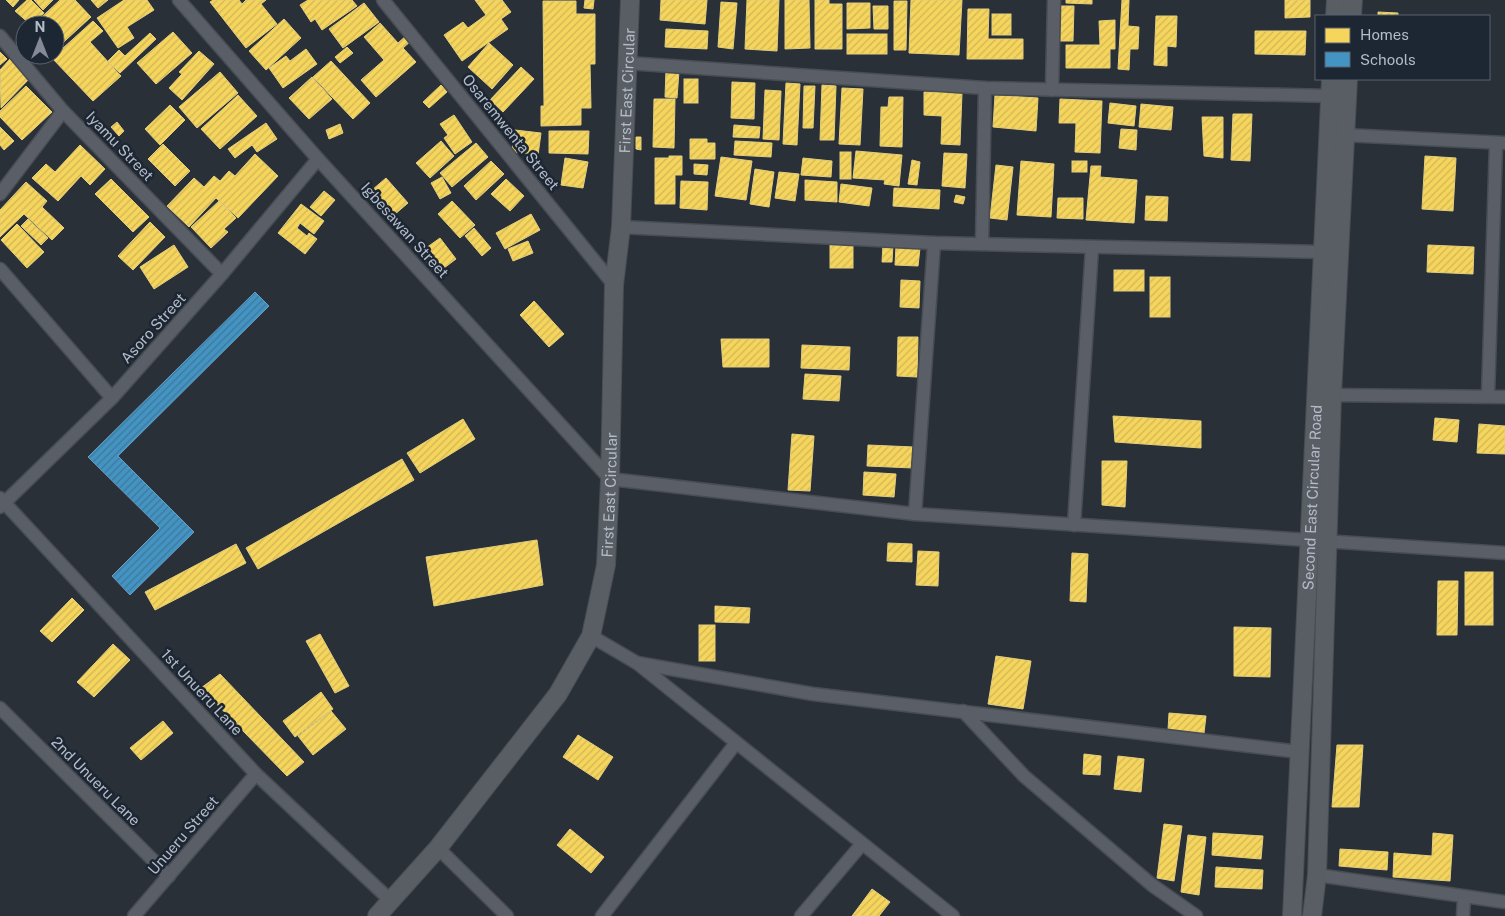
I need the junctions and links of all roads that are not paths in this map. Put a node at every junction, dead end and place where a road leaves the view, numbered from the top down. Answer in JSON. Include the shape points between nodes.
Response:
{"nodes":[{"id":1,"x":178,"y":0,"type":"edge"},
{"id":2,"x":383,"y":0,"type":"edge"},
{"id":3,"x":630,"y":0,"type":"edge"},
{"id":4,"x":1054,"y":0,"type":"edge"},
{"id":5,"x":1336,"y":0,"type":"edge"},
{"id":6,"x":1353,"y":0,"type":"edge"},
{"id":7,"x":1335,"y":15,"type":"edge"},
{"id":8,"x":1352,"y":15,"type":"edge"},
{"id":9,"x":0,"y":36,"type":"edge"},
{"id":10,"x":628,"y":63,"type":"junction"},
{"id":11,"x":1348,"y":80,"type":"edge"},
{"id":12,"x":1331,"y":87,"type":"edge"},
{"id":13,"x":985,"y":88,"type":"junction"},
{"id":14,"x":1052,"y":90,"type":"junction"},
{"id":15,"x":63,"y":111,"type":"junction"},
{"id":16,"x":1345,"y":135,"type":"junction"},
{"id":17,"x":1500,"y":144,"type":"edge"},
{"id":18,"x":318,"y":159,"type":"junction"},
{"id":19,"x":0,"y":194,"type":"edge"},
{"id":20,"x":622,"y":227,"type":"junction"},
{"id":21,"x":934,"y":243,"type":"junction"},
{"id":22,"x":982,"y":244,"type":"junction"},
{"id":23,"x":1092,"y":248,"type":"junction"},
{"id":24,"x":1322,"y":252,"type":"junction"},
{"id":25,"x":0,"y":269,"type":"edge"},
{"id":26,"x":222,"y":274,"type":"junction"},
{"id":27,"x":614,"y":285,"type":"junction"},
{"id":28,"x":1332,"y":395,"type":"junction"},
{"id":29,"x":1488,"y":396,"type":"junction"},
{"id":30,"x":1505,"y":397,"type":"edge"},
{"id":31,"x":112,"y":398,"type":"junction"},
{"id":32,"x":610,"y":479,"type":"junction"},
{"id":33,"x":1,"y":502,"type":"edge"},
{"id":34,"x":915,"y":514,"type":"junction"},
{"id":35,"x":1074,"y":525,"type":"junction"},
{"id":36,"x":1310,"y":539,"type":"junction"},
{"id":37,"x":1327,"y":540,"type":"junction"},
{"id":38,"x":1505,"y":553,"type":"edge"},
{"id":39,"x":591,"y":636,"type":"junction"},
{"id":40,"x":637,"y":663,"type":"junction"},
{"id":41,"x":0,"y":708,"type":"edge"},
{"id":42,"x":963,"y":711,"type":"junction"},
{"id":43,"x":736,"y":743,"type":"junction"},
{"id":44,"x":1300,"y":752,"type":"junction"},
{"id":45,"x":256,"y":774,"type":"junction"},
{"id":46,"x":862,"y":844,"type":"junction"},
{"id":47,"x":438,"y":848,"type":"junction"},
{"id":48,"x":1317,"y":875,"type":"junction"},
{"id":49,"x":169,"y":876,"type":"junction"},
{"id":50,"x":1464,"y":898,"type":"junction"},
{"id":51,"x":390,"y":900,"type":"junction"},
{"id":52,"x":1505,"y":902,"type":"edge"},
{"id":53,"x":134,"y":916,"type":"edge"},
{"id":54,"x":377,"y":916,"type":"edge"},
{"id":55,"x":507,"y":916,"type":"edge"},
{"id":56,"x":602,"y":916,"type":"edge"},
{"id":57,"x":801,"y":916,"type":"edge"},
{"id":58,"x":954,"y":916,"type":"edge"},
{"id":59,"x":1196,"y":916,"type":"edge"},
{"id":60,"x":1292,"y":916,"type":"edge"},
{"id":61,"x":1312,"y":916,"type":"edge"},
{"id":62,"x":1463,"y":916,"type":"edge"}],
"edges":[{"from":1,"to":18,"type":"street","name":"Igbesawan Street"},
{"from":2,"to":27,"type":"street","name":"Osaremwenta Street"},
{"from":3,"to":10,"type":"main road","name":"First East Circular"},
{"from":4,"to":14,"type":"street"},
{"from":5,"to":7,"type":"main road"},
{"from":6,"to":8,"type":"main road"},
{"from":9,"to":15,"type":"street","name":"Iyamu Street"},
{"from":10,"to":13,"type":"street"},
{"from":10,"to":20,"type":"main road","name":"First East Circular"},
{"from":11,"to":16,"type":"main road","name":"Second East Circular Road"},
{"from":12,"to":14,"type":"street"},
{"from":12,"to":24,"type":"main road","name":"Second East Circular Road"},
{"from":13,"to":14,"type":"street"},
{"from":13,"to":22,"type":"street"},
{"from":15,"to":19,"type":"street"},
{"from":15,"to":26,"type":"street","name":"Iyamu Street"},
{"from":16,"to":17,"type":"street"},
{"from":16,"to":28,"type":"main road","name":"Second East Circular Road"},
{"from":17,"to":29,"type":"street"},
{"from":18,"to":26,"type":"street","name":"Asoro Street"},
{"from":18,"to":32,"type":"street","name":"Igbesawan Street"},
{"from":20,"to":21,"type":"street"},
{"from":20,"to":27,"type":"main road","name":"First East Circular"},
{"from":21,"to":22,"type":"street"},
{"from":21,"to":34,"type":"street"},
{"from":22,"to":23,"type":"street"},
{"from":23,"to":24,"type":"street"},
{"from":23,"to":35,"type":"street"},
{"from":24,"to":36,"type":"main road","name":"Second East Circular Road"},
{"from":25,"to":31,"type":"street"},
{"from":26,"to":31,"type":"street","name":"Asoro Street"},
{"from":27,"to":32,"type":"main road","name":"First East Circular"},
{"from":28,"to":29,"type":"street"},
{"from":28,"to":37,"type":"main road","name":"Second East Circular Road"},
{"from":29,"to":30,"type":"street"},
{"from":31,"to":33,"type":"street","name":"Asoro Street"},
{"from":32,"to":34,"type":"street"},
{"from":32,"to":39,"type":"main road","name":"First East Circular","via":[[606,565]]},
{"from":33,"to":45,"type":"street","name":"1st Unueru Lane"},
{"from":34,"to":35,"type":"street"},
{"from":35,"to":36,"type":"street"},
{"from":36,"to":37,"type":"street"},
{"from":36,"to":44,"type":"main road","name":"Second East Circular Road"},
{"from":37,"to":38,"type":"street"},
{"from":37,"to":48,"type":"main road","name":"Second East Circular Road"},
{"from":39,"to":40,"type":"street"},
{"from":39,"to":47,"type":"main road","name":"First East Circular","via":[[558,694]]},
{"from":40,"to":42,"type":"street","via":[[812,694]]},
{"from":40,"to":43,"type":"street"},
{"from":41,"to":49,"type":"street","name":"2nd Unueru Lane"},
{"from":42,"to":44,"type":"street"},
{"from":42,"to":59,"type":"street","via":[[1024,776],[1152,885]]},
{"from":43,"to":46,"type":"street"},
{"from":43,"to":56,"type":"street"},
{"from":44,"to":60,"type":"main road","name":"Second East Circular Road"},
{"from":45,"to":49,"type":"street","name":"Unueru Street"},
{"from":45,"to":51,"type":"street","name":"1st Unueru Lane"},
{"from":46,"to":57,"type":"street"},
{"from":46,"to":58,"type":"street"},
{"from":47,"to":51,"type":"main road","name":"First East Circular"},
{"from":47,"to":55,"type":"street"},
{"from":48,"to":50,"type":"street"},
{"from":48,"to":61,"type":"main road","name":"Second East Circular Road"},
{"from":49,"to":53,"type":"street","name":"Unueru Street"},
{"from":50,"to":52,"type":"street"},
{"from":50,"to":62,"type":"street"},
{"from":51,"to":54,"type":"main road","name":"First East Circular"}]}
